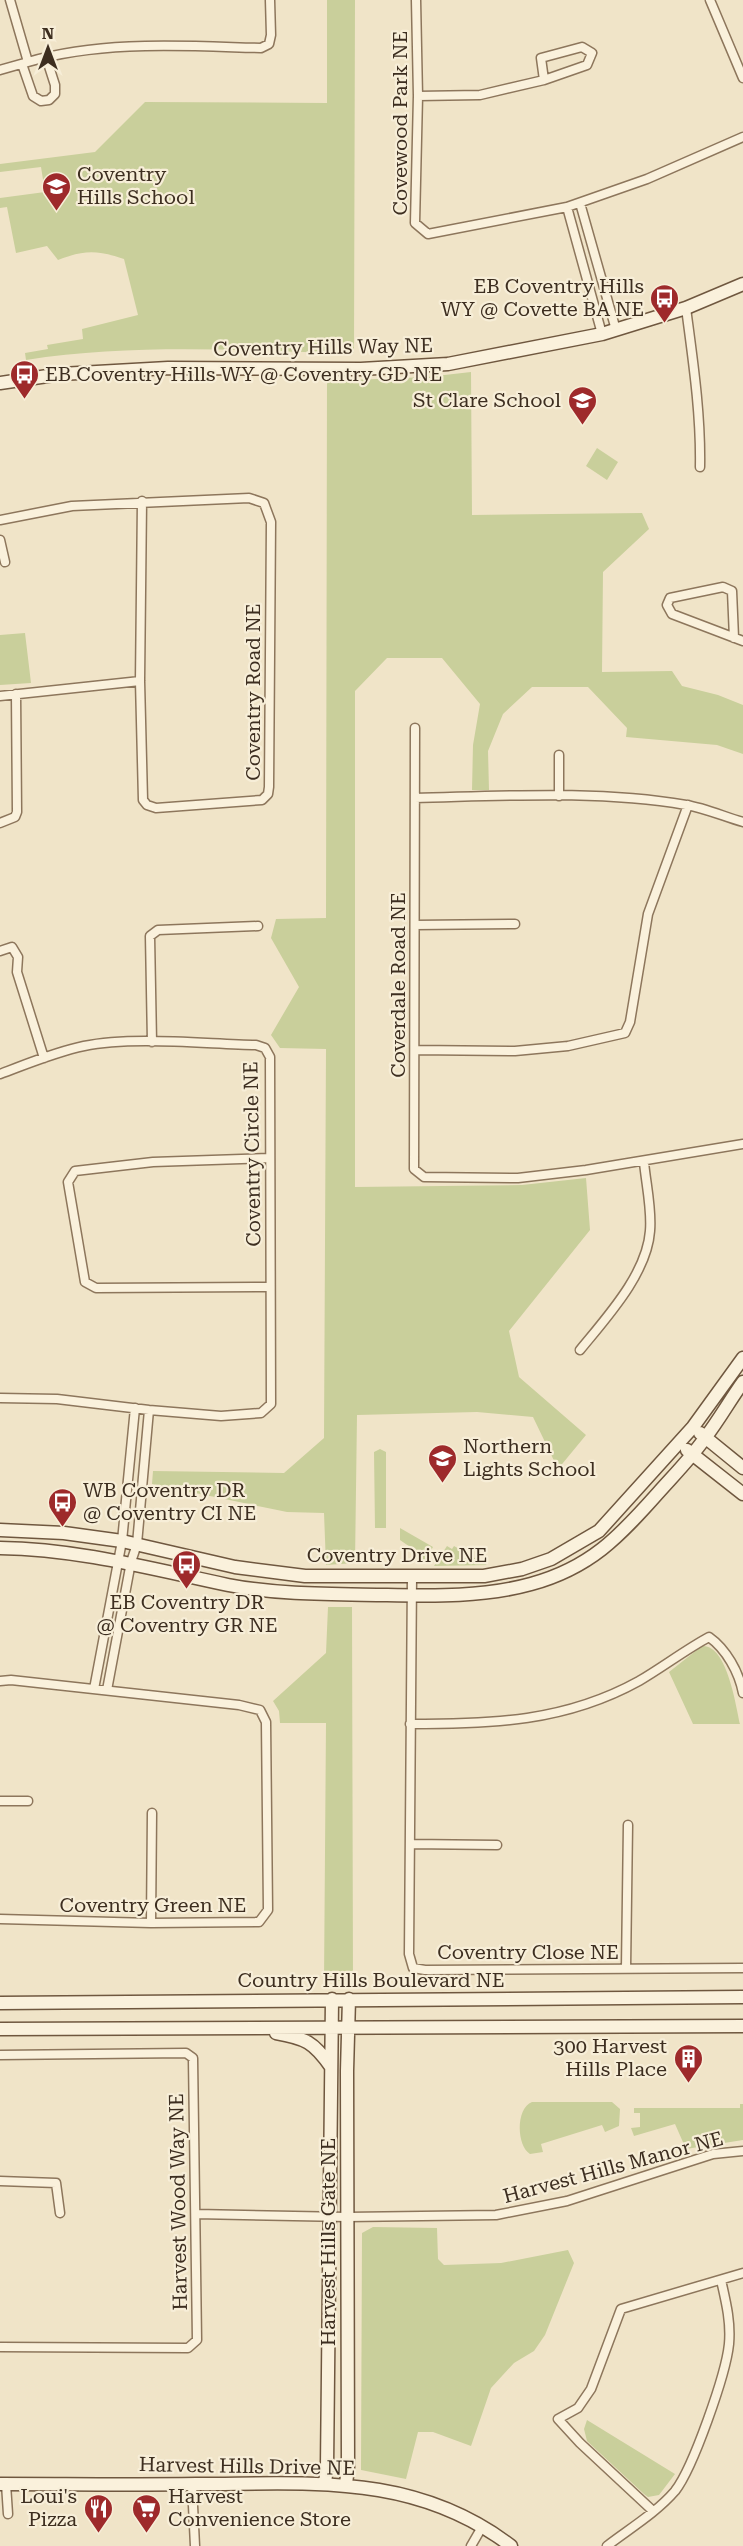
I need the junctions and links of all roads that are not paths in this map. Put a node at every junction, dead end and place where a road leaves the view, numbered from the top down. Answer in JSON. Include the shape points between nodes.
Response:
{"nodes":[{"id":1,"x":10,"y":0,"type":"edge"},
{"id":2,"x":270,"y":0,"type":"edge"},
{"id":3,"x":416,"y":0,"type":"edge"},
{"id":4,"x":710,"y":0,"type":"edge"},
{"id":5,"x":46,"y":57,"type":"junction"},
{"id":6,"x":25,"y":63,"type":"junction"},
{"id":7,"x":0,"y":70,"type":"edge"},
{"id":8,"x":743,"y":78,"type":"edge"},
{"id":9,"x":544,"y":80,"type":"junction"},
{"id":10,"x":418,"y":96,"type":"junction"},
{"id":11,"x":743,"y":137,"type":"edge"},
{"id":12,"x":580,"y":203,"type":"junction"},
{"id":13,"x":567,"y":207,"type":"junction"},
{"id":14,"x":743,"y":284,"type":"edge"},
{"id":15,"x":686,"y":308,"type":"junction"},
{"id":16,"x":616,"y":330,"type":"junction"},
{"id":17,"x":602,"y":334,"type":"junction"},
{"id":18,"x":0,"y":383,"type":"edge"},
{"id":19,"x":699,"y":467,"type":"dead end"},
{"id":20,"x":142,"y":501,"type":"junction"},
{"id":21,"x":0,"y":520,"type":"edge"},
{"id":22,"x":0,"y":540,"type":"edge"},
{"id":23,"x":5,"y":562,"type":"dead end"},
{"id":24,"x":734,"y":638,"type":"junction"},
{"id":25,"x":743,"y":642,"type":"edge"},
{"id":26,"x":140,"y":681,"type":"junction"},
{"id":27,"x":16,"y":694,"type":"junction"},
{"id":28,"x":0,"y":696,"type":"edge"},
{"id":29,"x":415,"y":728,"type":"dead end"},
{"id":30,"x":559,"y":755,"type":"dead end"},
{"id":31,"x":559,"y":796,"type":"junction"},
{"id":32,"x":415,"y":798,"type":"junction"},
{"id":33,"x":688,"y":805,"type":"junction"},
{"id":34,"x":743,"y":822,"type":"edge"},
{"id":35,"x":0,"y":823,"type":"edge"},
{"id":36,"x":515,"y":924,"type":"dead end"},
{"id":37,"x":415,"y":925,"type":"junction"},
{"id":38,"x":258,"y":926,"type":"dead end"},
{"id":39,"x":0,"y":951,"type":"edge"},
{"id":40,"x":152,"y":1042,"type":"junction"},
{"id":41,"x":415,"y":1050,"type":"junction"},
{"id":42,"x":44,"y":1058,"type":"junction"},
{"id":43,"x":0,"y":1074,"type":"edge"},
{"id":44,"x":743,"y":1144,"type":"edge"},
{"id":45,"x":269,"y":1158,"type":"junction"},
{"id":46,"x":644,"y":1162,"type":"junction"},
{"id":47,"x":270,"y":1287,"type":"junction"},
{"id":48,"x":580,"y":1350,"type":"dead end"},
{"id":49,"x":743,"y":1358,"type":"edge"},
{"id":50,"x":743,"y":1382,"type":"edge"},
{"id":51,"x":0,"y":1398,"type":"edge"},
{"id":52,"x":135,"y":1408,"type":"junction"},
{"id":53,"x":149,"y":1410,"type":"junction"},
{"id":54,"x":693,"y":1427,"type":"junction"},
{"id":55,"x":705,"y":1438,"type":"junction"},
{"id":56,"x":679,"y":1443,"type":"junction"},
{"id":57,"x":692,"y":1454,"type":"junction"},
{"id":58,"x":743,"y":1468,"type":"edge"},
{"id":59,"x":743,"y":1494,"type":"edge"},
{"id":60,"x":0,"y":1530,"type":"edge"},
{"id":61,"x":122,"y":1541,"type":"junction"},
{"id":62,"x":137,"y":1544,"type":"junction"},
{"id":63,"x":0,"y":1548,"type":"edge"},
{"id":64,"x":124,"y":1561,"type":"junction"},
{"id":65,"x":412,"y":1576,"type":"junction"},
{"id":66,"x":411,"y":1596,"type":"junction"},
{"id":67,"x":0,"y":1681,"type":"edge"},
{"id":68,"x":94,"y":1689,"type":"junction"},
{"id":69,"x":107,"y":1690,"type":"junction"},
{"id":70,"x":743,"y":1693,"type":"edge"},
{"id":71,"x":410,"y":1724,"type":"junction"},
{"id":72,"x":0,"y":1801,"type":"edge"},
{"id":73,"x":28,"y":1801,"type":"dead end"},
{"id":74,"x":152,"y":1813,"type":"dead end"},
{"id":75,"x":628,"y":1825,"type":"dead end"},
{"id":76,"x":410,"y":1844,"type":"junction"},
{"id":77,"x":497,"y":1845,"type":"dead end"},
{"id":78,"x":0,"y":1919,"type":"edge"},
{"id":79,"x":151,"y":1923,"type":"junction"},
{"id":80,"x":626,"y":1968,"type":"junction"},
{"id":81,"x":743,"y":1968,"type":"edge"},
{"id":82,"x":743,"y":1997,"type":"edge"},
{"id":83,"x":0,"y":1998,"type":"edge"},
{"id":84,"x":332,"y":1999,"type":"junction"},
{"id":85,"x":349,"y":1999,"type":"junction"},
{"id":86,"x":0,"y":2003,"type":"edge"},
{"id":87,"x":42,"y":2003,"type":"junction"},
{"id":88,"x":743,"y":2026,"type":"edge"},
{"id":89,"x":332,"y":2027,"type":"junction"},
{"id":90,"x":347,"y":2027,"type":"junction"},
{"id":91,"x":251,"y":2028,"type":"junction"},
{"id":92,"x":0,"y":2029,"type":"edge"},
{"id":93,"x":0,"y":2055,"type":"edge"},
{"id":94,"x":331,"y":2067,"type":"junction"},
{"id":95,"x":743,"y":2151,"type":"edge"},
{"id":96,"x":0,"y":2181,"type":"edge"},
{"id":97,"x":60,"y":2213,"type":"dead end"},
{"id":98,"x":196,"y":2214,"type":"junction"},
{"id":99,"x":329,"y":2216,"type":"junction"},
{"id":100,"x":347,"y":2217,"type":"junction"},
{"id":101,"x":743,"y":2273,"type":"edge"},
{"id":102,"x":721,"y":2280,"type":"junction"},
{"id":103,"x":0,"y":2347,"type":"edge"},
{"id":104,"x":325,"y":2483,"type":"junction"},
{"id":105,"x":3,"y":2484,"type":"edge"},
{"id":106,"x":192,"y":2484,"type":"junction"},
{"id":107,"x":346,"y":2484,"type":"junction"},
{"id":108,"x":653,"y":2511,"type":"junction"},
{"id":109,"x":8,"y":2514,"type":"dead end"},
{"id":110,"x":482,"y":2527,"type":"junction"},
{"id":111,"x":195,"y":2546,"type":"edge"},
{"id":112,"x":471,"y":2546,"type":"edge"},
{"id":113,"x":511,"y":2546,"type":"edge"},
{"id":114,"x":607,"y":2546,"type":"edge"}],
"edges":[{"from":1,"to":6,"type":"street"},
{"from":2,"to":5,"type":"street","via":[[271,35],[269,44],[261,48],[158,45],[90,49]]},
{"from":3,"to":10,"type":"street","name":"Covewood Park NE"},
{"from":4,"to":8,"type":"street"},
{"from":5,"to":6,"type":"street"},
{"from":5,"to":6,"type":"street","via":[[55,85],[55,94],[49,100],[33,96]]},
{"from":6,"to":7,"type":"street"},
{"from":9,"to":9,"type":"street","via":[[541,58],[582,46],[592,53],[587,65]]},
{"from":9,"to":10,"type":"street","via":[[480,95]]},
{"from":10,"to":13,"type":"street","name":"Covewood Park NE","via":[[415,223],[428,234]]},
{"from":11,"to":12,"type":"street","name":"Covewood Park NE"},
{"from":12,"to":13,"type":"street","name":"Covewood Park NE"},
{"from":12,"to":16,"type":"street"},
{"from":13,"to":17,"type":"street"},
{"from":14,"to":15,"type":"street","name":"Coventry Hills Way NE"},
{"from":15,"to":16,"type":"street","name":"Coventry Hills Way NE"},
{"from":15,"to":19,"type":"street","via":[[695,373]]},
{"from":16,"to":17,"type":"street","name":"Coventry Hills Way NE"},
{"from":17,"to":18,"type":"street","name":"Coventry Hills Way NE","via":[[448,364],[361,369],[168,368],[61,374]]},
{"from":20,"to":21,"type":"street","name":"Coventry Road NE","via":[[72,506]]},
{"from":20,"to":26,"type":"street"},
{"from":20,"to":26,"type":"street","name":"Coventry Road NE","via":[[249,498],[264,503],[269,513],[268,794],[262,800],[156,808],[147,805],[142,795]]},
{"from":22,"to":23,"type":"street"},
{"from":24,"to":24,"type":"street","via":[[732,591],[723,587],[670,598],[667,605],[672,614]]},
{"from":24,"to":25,"type":"street"},
{"from":26,"to":27,"type":"street"},
{"from":27,"to":28,"type":"street"},
{"from":27,"to":35,"type":"street","via":[[17,812],[15,817]]},
{"from":29,"to":32,"type":"street","name":"Coverdale Road NE"},
{"from":30,"to":31,"type":"street"},
{"from":31,"to":32,"type":"street"},
{"from":31,"to":33,"type":"street"},
{"from":32,"to":37,"type":"street","name":"Coverdale Road NE"},
{"from":33,"to":34,"type":"street"},
{"from":33,"to":41,"type":"street","via":[[648,914],[626,1033],[568,1046],[514,1051]]},
{"from":36,"to":37,"type":"street"},
{"from":37,"to":41,"type":"street","name":"Coverdale Road NE"},
{"from":38,"to":40,"type":"street","via":[[158,930],[150,936]]},
{"from":39,"to":42,"type":"street","via":[[12,947],[18,957],[17,972]]},
{"from":40,"to":42,"type":"street","name":"Coventry Circle NE","via":[[85,1046]]},
{"from":40,"to":45,"type":"street","name":"Coventry Circle NE","via":[[265,1048],[270,1057]]},
{"from":41,"to":46,"type":"street","name":"Coverdale Road NE","via":[[414,1169],[424,1177],[518,1178]]},
{"from":42,"to":43,"type":"street","name":"Coventry Circle NE"},
{"from":44,"to":46,"type":"street","name":"Coverdale Road NE"},
{"from":45,"to":47,"type":"street","name":"Coventry Circle NE"},
{"from":45,"to":47,"type":"street","via":[[153,1162],[75,1171],[68,1182],[85,1282],[96,1288]]},
{"from":46,"to":48,"type":"street","via":[[650,1233],[643,1258],[621,1300]]},
{"from":47,"to":53,"type":"street","name":"Coventry Circle NE","via":[[271,1404],[261,1413],[221,1416]]},
{"from":49,"to":54,"type":"street","name":"Coventry Drive NE"},
{"from":50,"to":55,"type":"street","name":"Coventry Drive NE"},
{"from":51,"to":52,"type":"street","name":"Coventry Circle NE","via":[[57,1399]]},
{"from":52,"to":53,"type":"street","name":"Coventry Circle NE"},
{"from":52,"to":61,"type":"street"},
{"from":53,"to":62,"type":"street"},
{"from":54,"to":55,"type":"street"},
{"from":54,"to":56,"type":"street","name":"Coventry Drive NE"},
{"from":55,"to":57,"type":"street","name":"Coventry Drive NE"},
{"from":55,"to":58,"type":"street"},
{"from":56,"to":57,"type":"street"},
{"from":56,"to":65,"type":"street","name":"Coventry Drive NE","via":[[599,1531],[551,1559],[484,1576]]},
{"from":57,"to":59,"type":"street"},
{"from":57,"to":66,"type":"street","name":"Coventry Drive NE","via":[[609,1546],[558,1575],[484,1594]]},
{"from":60,"to":61,"type":"street","name":"Coventry Drive NE"},
{"from":61,"to":62,"type":"street","name":"Coventry Drive NE"},
{"from":61,"to":64,"type":"street"},
{"from":62,"to":64,"type":"street"},
{"from":62,"to":65,"type":"street","name":"Coventry Drive NE","via":[[235,1567],[305,1576]]},
{"from":63,"to":64,"type":"street","name":"Coventry Drive NE"},
{"from":64,"to":66,"type":"street","name":"Coventry Drive NE","via":[[231,1585],[305,1594]]},
{"from":64,"to":68,"type":"street"},
{"from":64,"to":69,"type":"street"},
{"from":65,"to":66,"type":"street","name":"Coventry Close NE"},
{"from":66,"to":71,"type":"street","name":"Coventry Close NE"},
{"from":67,"to":68,"type":"street","name":"Coventry Green NE"},
{"from":68,"to":69,"type":"street","name":"Coventry Green NE"},
{"from":69,"to":79,"type":"street","name":"Coventry Green NE","via":[[239,1705],[260,1710],[266,1722],[268,1910],[259,1922]]},
{"from":70,"to":71,"type":"street","via":[[722,1647],[709,1636],[638,1682],[566,1711],[486,1724]]},
{"from":71,"to":76,"type":"street","name":"Coventry Close NE"},
{"from":72,"to":73,"type":"street"},
{"from":74,"to":79,"type":"street"},
{"from":75,"to":80,"type":"street"},
{"from":76,"to":77,"type":"street"},
{"from":76,"to":80,"type":"street","name":"Coventry Close NE","via":[[409,1954],[413,1968]]},
{"from":78,"to":79,"type":"street","name":"Coventry Green NE"},
{"from":80,"to":81,"type":"street","name":"Coventry Close NE"},
{"from":82,"to":85,"type":"street","name":"Country Hills Boulevard NE"},
{"from":83,"to":87,"type":"street"},
{"from":84,"to":85,"type":"street","name":"Country Hills Boulevard NE"},
{"from":84,"to":87,"type":"street","name":"Country Hills Boulevard NE"},
{"from":84,"to":89,"type":"street","name":"Harvest Hills Gate NE"},
{"from":85,"to":90,"type":"street","name":"Harvest Hills Gate NE"},
{"from":86,"to":87,"type":"street","name":"Country Hills Boulevard NE"},
{"from":88,"to":90,"type":"street"},
{"from":89,"to":90,"type":"street"},
{"from":89,"to":91,"type":"street"},
{"from":89,"to":94,"type":"street","name":"Harvest Hills Gate NE"},
{"from":90,"to":100,"type":"street","name":"Harvest Hills Gate NE"},
{"from":91,"to":92,"type":"street"},
{"from":91,"to":94,"type":"street","via":[[309,2042]]},
{"from":93,"to":98,"type":"street","name":"Harvest Wood Way NE","via":[[186,2053],[193,2058]]},
{"from":94,"to":99,"type":"street","name":"Harvest Hills Gate NE"},
{"from":95,"to":100,"type":"street","name":"Harvest Hills Manor NE","via":[[713,2154],[567,2201],[496,2216]]},
{"from":96,"to":97,"type":"street","via":[[56,2183]]},
{"from":98,"to":99,"type":"street","name":"Harvest Hills Manor NE"},
{"from":98,"to":103,"type":"street","name":"Harvest Wood Way NE","via":[[196,2340],[188,2348]]},
{"from":99,"to":100,"type":"street","name":"Harvest Hills Manor NE"},
{"from":99,"to":104,"type":"street","name":"Harvest Hills Gate NE"},
{"from":100,"to":107,"type":"street","name":"Harvest Hills Gate NE"},
{"from":101,"to":102,"type":"street"},
{"from":102,"to":108,"type":"street","via":[[729,2311],[724,2371],[687,2469],[675,2490]]},
{"from":102,"to":108,"type":"street","via":[[621,2309],[591,2389],[578,2408],[558,2419]]},
{"from":104,"to":106,"type":"street","name":"Harvest Hills Drive NE"},
{"from":104,"to":107,"type":"street","name":"Harvest Hills Drive NE"},
{"from":105,"to":106,"type":"street","name":"Harvest Hills Drive NE"},
{"from":105,"to":109,"type":"street","name":"Harvest Hills Drive NE"},
{"from":106,"to":111,"type":"street"},
{"from":107,"to":110,"type":"street","name":"Harvest Hills Drive NE","via":[[410,2496]]},
{"from":108,"to":114,"type":"street"},
{"from":110,"to":112,"type":"street"},
{"from":110,"to":113,"type":"street","name":"Harvest Hills Drive NE"}]}
